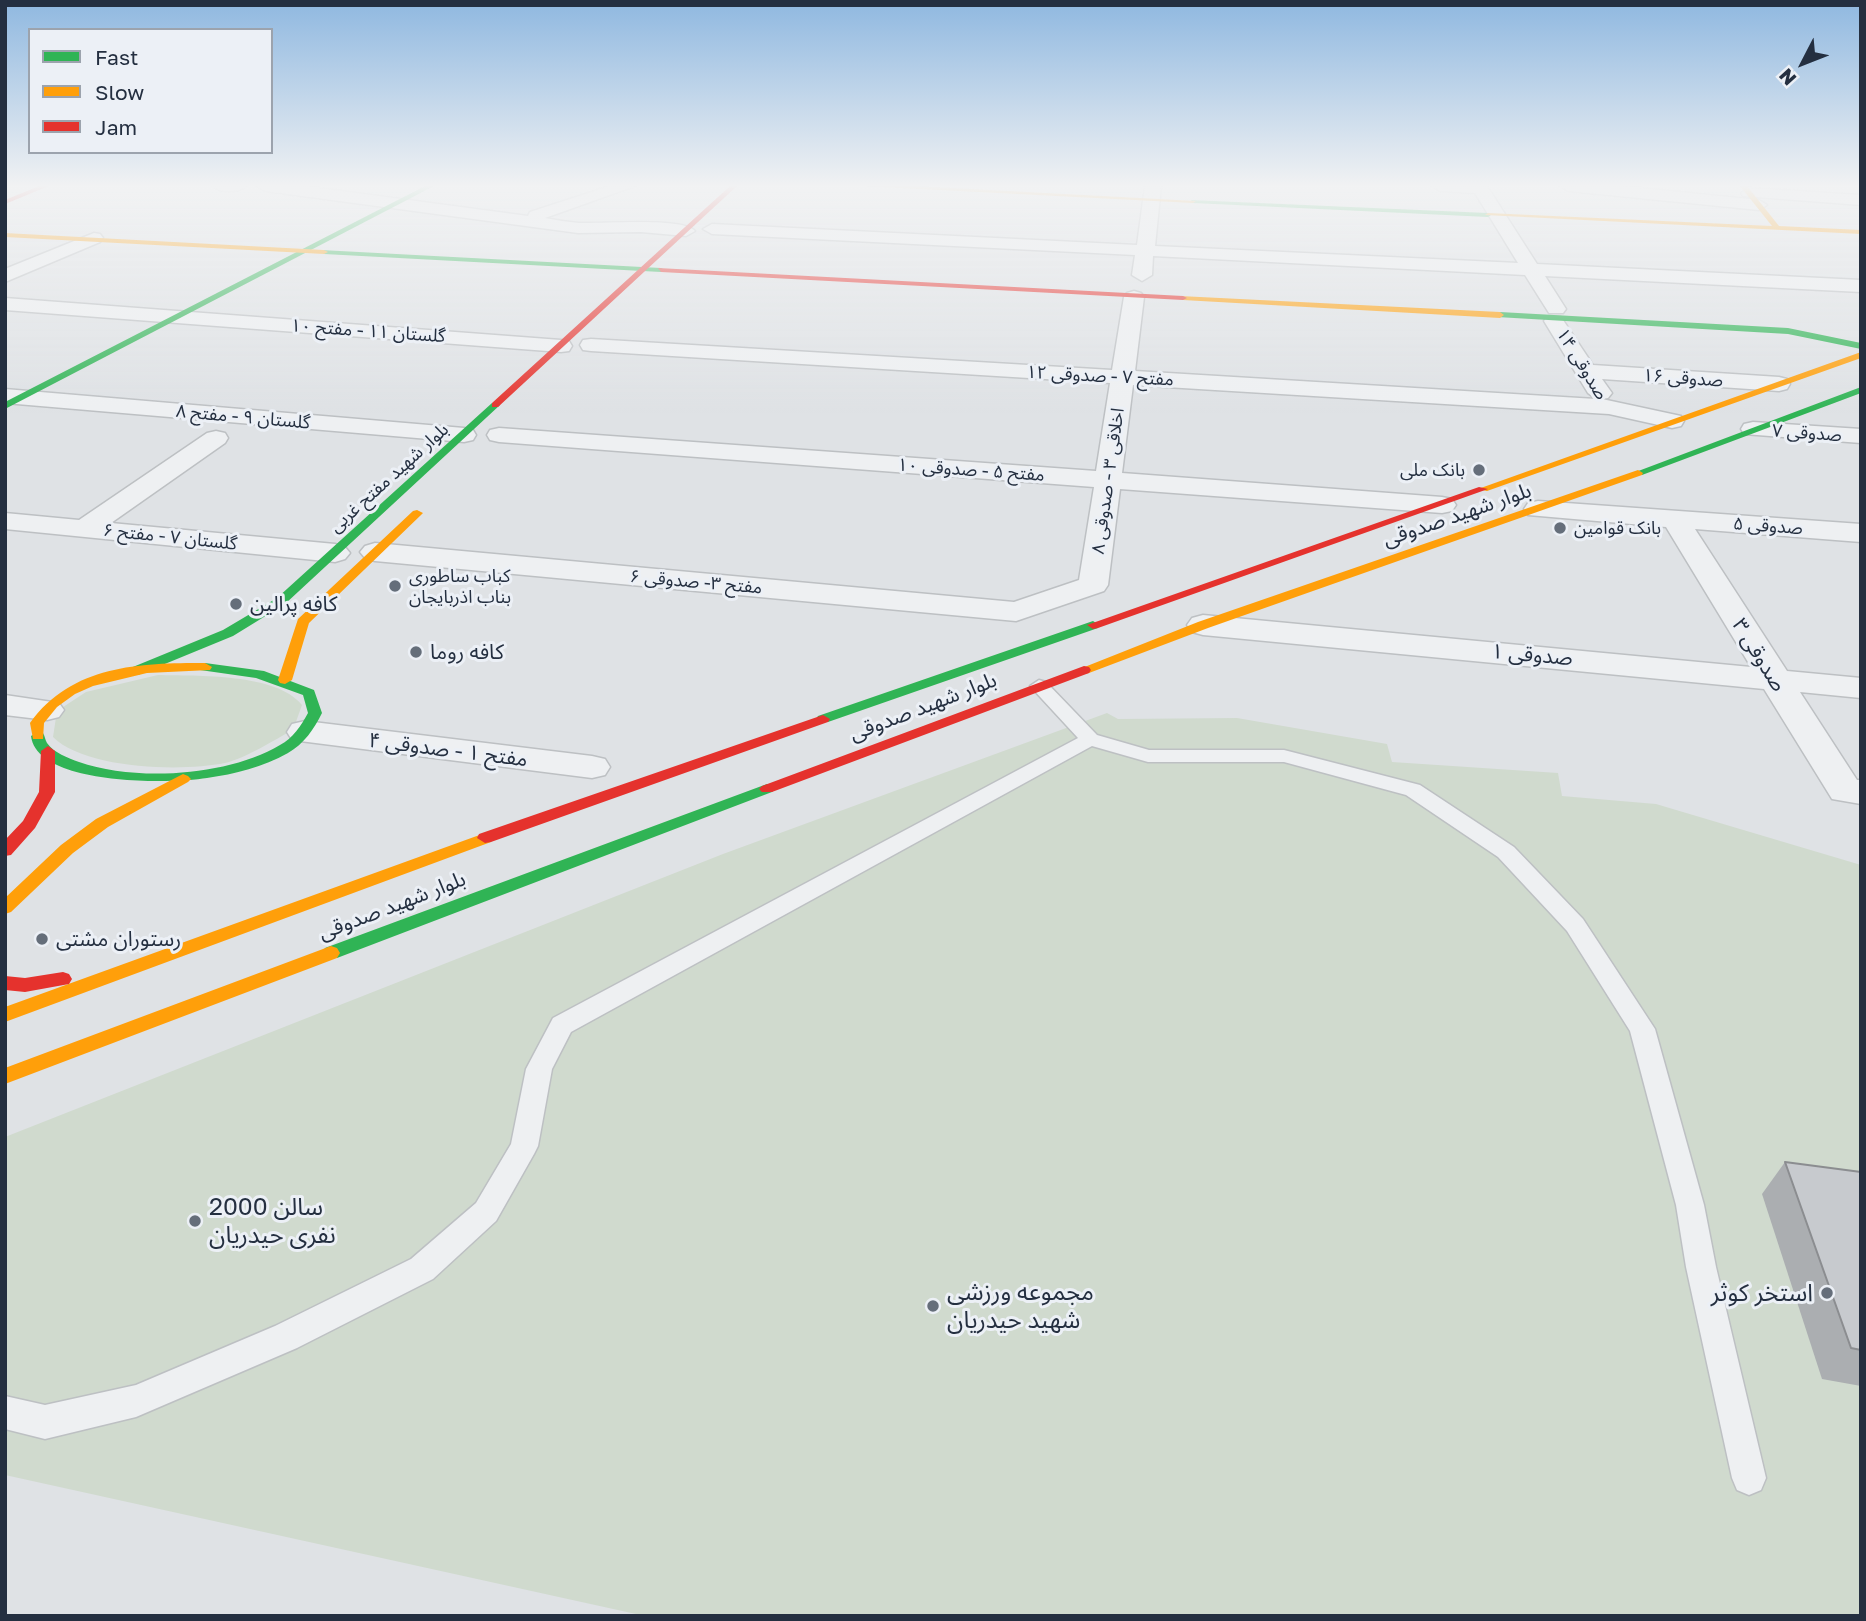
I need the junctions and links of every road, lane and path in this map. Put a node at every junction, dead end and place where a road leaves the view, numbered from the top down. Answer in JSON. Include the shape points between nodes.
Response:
{"nodes":[{"id":1,"x":39,"y":262,"type":"edge"},
{"id":2,"x":285,"y":262,"type":"edge"},
{"id":3,"x":656,"y":262,"type":"edge"},
{"id":4,"x":664,"y":262,"type":"junction"},
{"id":5,"x":1144,"y":262,"type":"edge"},
{"id":6,"x":1362,"y":262,"type":"edge"},
{"id":7,"x":1526,"y":262,"type":"edge"},
{"id":8,"x":1531,"y":270,"type":"junction"},
{"id":9,"x":5,"y":276,"type":"edge"},
{"id":10,"x":631,"y":282,"type":"junction"},
{"id":11,"x":1861,"y":286,"type":"edge"},
{"id":12,"x":1137,"y":291,"type":"junction"},
{"id":13,"x":5,"y":304,"type":"edge"},
{"id":14,"x":1555,"y":315,"type":"junction"},
{"id":15,"x":176,"y":318,"type":"junction"},
{"id":16,"x":609,"y":327,"type":"dead end"},
{"id":17,"x":1847,"y":327,"type":"dead end"},
{"id":18,"x":1810,"y":330,"type":"junction"},
{"id":19,"x":561,"y":346,"type":"junction"},
{"id":20,"x":1861,"y":346,"type":"edge"},
{"id":21,"x":587,"y":349,"type":"joint"},
{"id":22,"x":1861,"y":355,"type":"edge"},
{"id":23,"x":1587,"y":371,"type":"junction"},
{"id":24,"x":1123,"y":378,"type":"junction"},
{"id":25,"x":1779,"y":384,"type":"junction"},
{"id":26,"x":1861,"y":390,"type":"edge"},
{"id":27,"x":11,"y":400,"type":"edge"},
{"id":28,"x":1609,"y":407,"type":"junction"},
{"id":29,"x":1672,"y":421,"type":"junction"},
{"id":30,"x":1753,"y":429,"type":"junction"},
{"id":31,"x":502,"y":432,"type":"dead end"},
{"id":32,"x":464,"y":435,"type":"junction"},
{"id":33,"x":1861,"y":436,"type":"edge"},
{"id":34,"x":216,"y":438,"type":"dead end"},
{"id":35,"x":1109,"y":481,"type":"junction"},
{"id":36,"x":432,"y":498,"type":"dead end"},
{"id":37,"x":1442,"y":505,"type":"junction"},
{"id":38,"x":1538,"y":509,"type":"junction"},
{"id":39,"x":1675,"y":519,"type":"junction"},
{"id":40,"x":5,"y":521,"type":"edge"},
{"id":41,"x":85,"y":528,"type":"junction"},
{"id":42,"x":1861,"y":533,"type":"edge"},
{"id":43,"x":375,"y":552,"type":"junction"},
{"id":44,"x":335,"y":553,"type":"junction"},
{"id":45,"x":1016,"y":612,"type":"joint"},
{"id":46,"x":1203,"y":625,"type":"junction"},
{"id":47,"x":133,"y":672,"type":"junction"},
{"id":48,"x":1773,"y":678,"type":"junction"},
{"id":49,"x":285,"y":680,"type":"junction"},
{"id":50,"x":1040,"y":686,"type":"junction"},
{"id":51,"x":1861,"y":688,"type":"edge"},
{"id":52,"x":5,"y":705,"type":"edge"},
{"id":53,"x":47,"y":710,"type":"junction"},
{"id":54,"x":305,"y":732,"type":"junction"},
{"id":55,"x":1090,"y":739,"type":"junction"},
{"id":56,"x":48,"y":751,"type":"junction"},
{"id":57,"x":592,"y":767,"type":"dead end"},
{"id":58,"x":192,"y":774,"type":"junction"},
{"id":59,"x":1853,"y":792,"type":"edge"},
{"id":60,"x":5,"y":820,"type":"edge"},
{"id":61,"x":29,"y":824,"type":"junction"},
{"id":62,"x":5,"y":851,"type":"edge"},
{"id":63,"x":5,"y":908,"type":"edge"},
{"id":64,"x":124,"y":970,"type":"junction"},
{"id":65,"x":5,"y":983,"type":"edge"},
{"id":66,"x":5,"y":1016,"type":"edge"},
{"id":67,"x":5,"y":1076,"type":"edge"},
{"id":68,"x":5,"y":1412,"type":"edge"},
{"id":69,"x":1749,"y":1478,"type":"dead end"}],
"edges":[{"from":1,"to":9,"type":"street"},
{"from":2,"to":15,"type":"main road"},
{"from":3,"to":4,"type":"main road"},
{"from":4,"to":10,"type":"main road","name":"بلوار شهید مفتح غربی"},
{"from":4,"to":10,"type":"main road","via":[[655,283]]},
{"from":4,"to":12,"type":"main road"},
{"from":5,"to":12,"type":"street","name":"اخلاقی ۳ - صدوقی ۸"},
{"from":6,"to":8,"type":"street"},
{"from":7,"to":8,"type":"street","name":"صدوقی ۱۴"},
{"from":8,"to":11,"type":"street"},
{"from":8,"to":14,"type":"street","name":"صدوقی ۱۴"},
{"from":10,"to":19,"type":"main road","name":"بلوار شهید مفتح غربی"},
{"from":12,"to":14,"type":"main road"},
{"from":12,"to":24,"type":"street","name":"اخلاقی ۳ - صدوقی ۸"},
{"from":13,"to":15,"type":"street","name":"گلستان ۱۱ - مفتح ۱۰"},
{"from":14,"to":18,"type":"main road"},
{"from":14,"to":23,"type":"street","name":"صدوقی ۱۴"},
{"from":15,"to":19,"type":"street","name":"گلستان ۱۱ - مفتح ۱۰"},
{"from":15,"to":27,"type":"main road"},
{"from":16,"to":21,"type":"main road"},
{"from":17,"to":18,"type":"main road"},
{"from":18,"to":20,"type":"main road"},
{"from":19,"to":32,"type":"main road","name":"بلوار شهید مفتح غربی"},
{"from":21,"to":24,"type":"street","name":"مفتح ۷ - صدوقی ۱۲"},
{"from":22,"to":25,"type":"main road","name":"بلوار شهید صدوقی"},
{"from":23,"to":25,"type":"street","name":"صدوقی ۱۶"},
{"from":23,"to":28,"type":"street","name":"صدوقی ۱۴"},
{"from":24,"to":28,"type":"street","name":"مفتح ۷ - صدوقی ۱۲"},
{"from":24,"to":35,"type":"street","name":"اخلاقی ۳ - صدوقی ۸"},
{"from":25,"to":29,"type":"main road","name":"بلوار شهید صدوقی"},
{"from":26,"to":30,"type":"main road","name":"بلوار شهید صدوقی"},
{"from":27,"to":32,"type":"street","name":"گلستان ۹ - مفتح ۸"},
{"from":28,"to":29,"type":"street","name":"مفتح ۷ - صدوقی ۱۲"},
{"from":29,"to":37,"type":"main road","name":"بلوار شهید صدوقی"},
{"from":30,"to":33,"type":"street","name":"صدوقی ۷"},
{"from":30,"to":38,"type":"main road","name":"بلوار شهید صدوقی"},
{"from":31,"to":35,"type":"street","name":"مفتح ۵ - صدوقی ۱۰"},
{"from":32,"to":44,"type":"main road","name":"بلوار شهید مفتح غربی"},
{"from":34,"to":41,"type":"street"},
{"from":35,"to":37,"type":"street","name":"مفتح ۵ - صدوقی ۱۰"},
{"from":35,"to":45,"type":"street","name":"اخلاقی ۳ - صدوقی ۸","via":[[1093,585]]},
{"from":36,"to":43,"type":"main road"},
{"from":37,"to":64,"type":"main road","name":"بلوار شهید صدوقی"},
{"from":38,"to":39,"type":"street","name":"صدوقی ۵"},
{"from":38,"to":46,"type":"main road","name":"بلوار شهید صدوقی"},
{"from":39,"to":42,"type":"street","name":"صدوقی ۵"},
{"from":39,"to":48,"type":"street","name":"صدوقی ۳"},
{"from":40,"to":41,"type":"street","name":"گلستان ۷ - مفتح ۶"},
{"from":41,"to":44,"type":"street","name":"گلستان ۷ - مفتح ۶"},
{"from":43,"to":45,"type":"street","name":"مفتح ۳- صدوقی ۶"},
{"from":43,"to":49,"type":"main road","via":[[303,622]]},
{"from":44,"to":47,"type":"main road","name":"بلوار شهید مفتح غربی","via":[[252,622]]},
{"from":46,"to":48,"type":"street","name":"صدوقی ۱"},
{"from":46,"to":50,"type":"main road","name":"بلوار شهید صدوقی"},
{"from":47,"to":49,"type":"main road","via":[[230,668]]},
{"from":47,"to":53,"type":"main road","via":[[81,688]]},
{"from":48,"to":51,"type":"street","name":"صدوقی ۱"},
{"from":48,"to":59,"type":"street","name":"صدوقی ۳"},
{"from":49,"to":54,"type":"main road","via":[[309,693],[314,702],[315,713]]},
{"from":50,"to":55,"type":"lane"},
{"from":50,"to":67,"type":"main road","name":"بلوار شهید صدوقی"},
{"from":52,"to":53,"type":"street"},
{"from":53,"to":56,"type":"main road","via":[[37,723],[39,743]]},
{"from":54,"to":57,"type":"street","name":"مفتح ۱ - صدوقی ۴"},
{"from":54,"to":58,"type":"main road","via":[[280,750],[241,766]]},
{"from":55,"to":68,"type":"lane","via":[[562,1025],[539,1069],[524,1146],[486,1212],[422,1269],[286,1338],[136,1401],[45,1422]]},
{"from":55,"to":69,"type":"lane","via":[[1147,756],[1284,757],[1413,790],[1506,852],[1575,925],[1642,1030],[1690,1205]]},
{"from":56,"to":58,"type":"main road","via":[[94,771],[141,777]]},
{"from":56,"to":61,"type":"main road","via":[[47,792]]},
{"from":58,"to":63,"type":"main road","via":[[102,822]]},
{"from":60,"to":61,"type":"lane"},
{"from":61,"to":62,"type":"main road"},
{"from":64,"to":65,"type":"main road","via":[[25,985]]},
{"from":64,"to":66,"type":"main road","name":"بلوار شهید صدوقی"}]}
